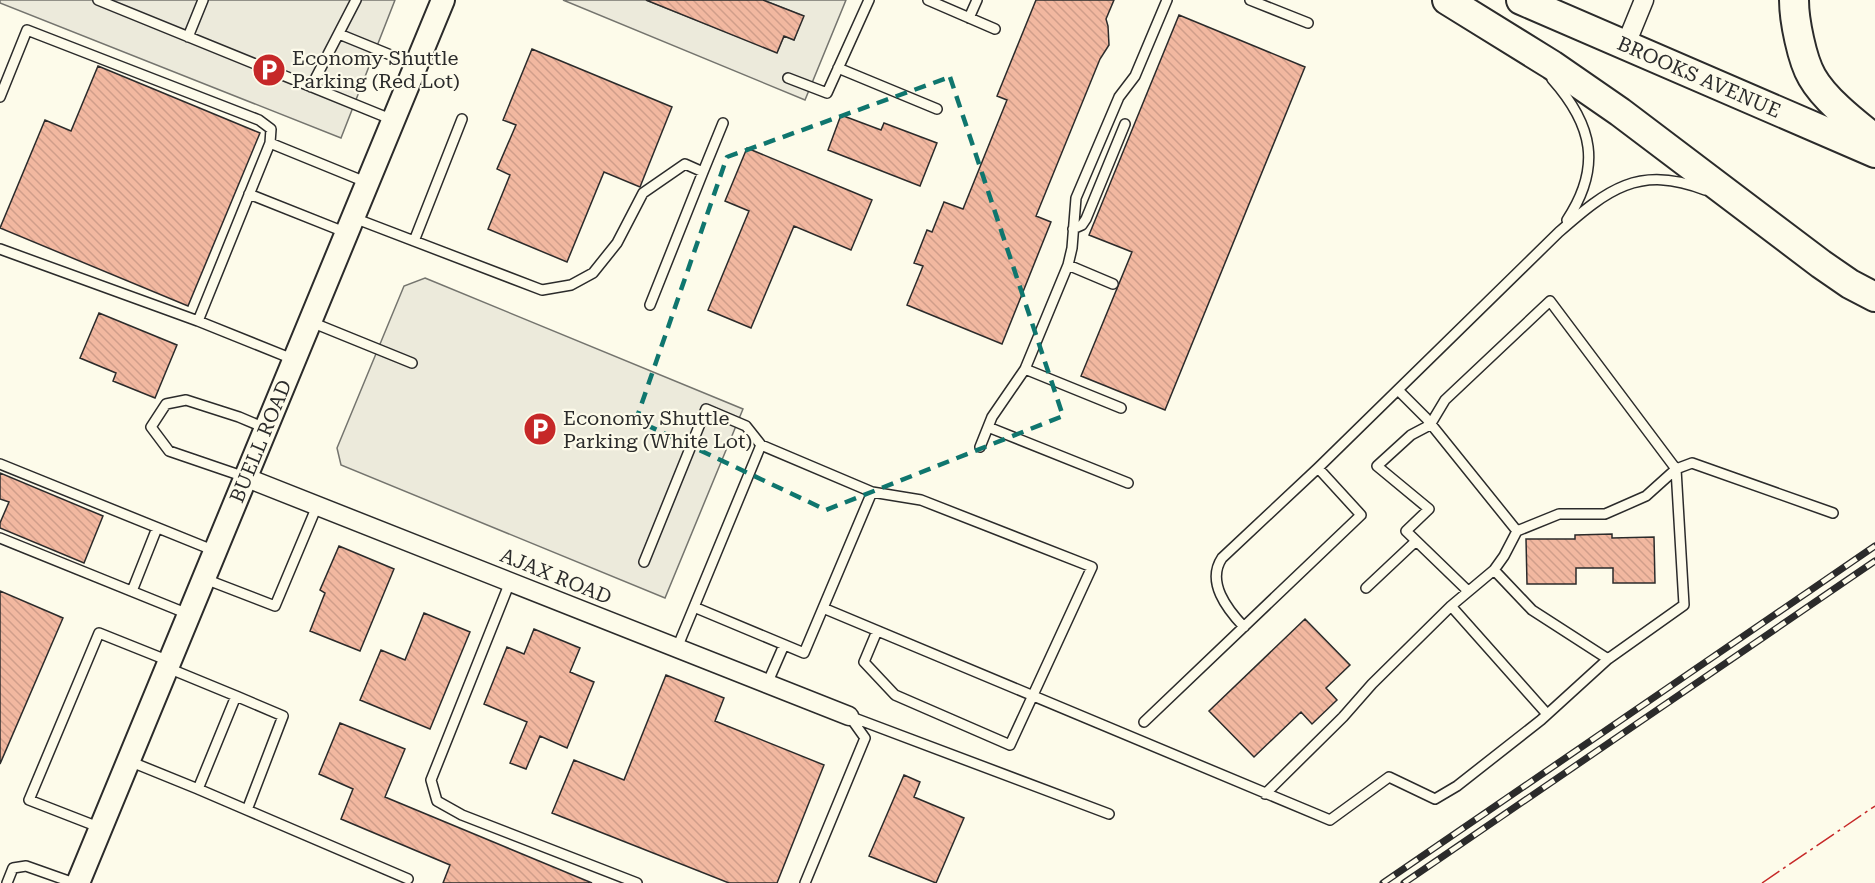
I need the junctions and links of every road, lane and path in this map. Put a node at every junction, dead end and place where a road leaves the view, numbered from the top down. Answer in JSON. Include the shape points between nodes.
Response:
{"nodes":[{"id":1,"x":98,"y":0,"type":"edge"},
{"id":2,"x":203,"y":0,"type":"edge"},
{"id":3,"x":356,"y":0,"type":"edge"},
{"id":4,"x":443,"y":0,"type":"edge"},
{"id":5,"x":868,"y":0,"type":"edge"},
{"id":6,"x":928,"y":0,"type":"edge"},
{"id":7,"x":977,"y":0,"type":"edge"},
{"id":8,"x":1167,"y":0,"type":"edge"},
{"id":9,"x":1250,"y":0,"type":"edge"},
{"id":10,"x":1447,"y":0,"type":"edge"},
{"id":11,"x":1521,"y":0,"type":"edge"},
{"id":12,"x":1644,"y":0,"type":"edge"},
{"id":13,"x":1794,"y":0,"type":"edge"},
{"id":14,"x":969,"y":18,"type":"junction"},
{"id":15,"x":1308,"y":23,"type":"dead end"},
{"id":16,"x":995,"y":29,"type":"dead end"},
{"id":17,"x":339,"y":34,"type":"junction"},
{"id":18,"x":188,"y":37,"type":"junction"},
{"id":19,"x":1509,"y":39,"type":"junction"},
{"id":20,"x":1626,"y":44,"type":"junction"},
{"id":21,"x":416,"y":65,"type":"junction"},
{"id":22,"x":838,"y":68,"type":"junction"},
{"id":23,"x":788,"y":78,"type":"dead end"},
{"id":24,"x":311,"y":87,"type":"junction"},
{"id":25,"x":0,"y":97,"type":"edge"},
{"id":26,"x":937,"y":110,"type":"dead end"},
{"id":27,"x":393,"y":120,"type":"junction"},
{"id":28,"x":462,"y":120,"type":"dead end"},
{"id":29,"x":723,"y":123,"type":"dead end"},
{"id":30,"x":1125,"y":124,"type":"dead end"},
{"id":31,"x":1875,"y":139,"type":"edge"},
{"id":32,"x":270,"y":143,"type":"junction"},
{"id":33,"x":1875,"y":153,"type":"edge"},
{"id":34,"x":703,"y":172,"type":"junction"},
{"id":35,"x":368,"y":183,"type":"junction"},
{"id":36,"x":249,"y":194,"type":"junction"},
{"id":37,"x":1758,"y":216,"type":"junction"},
{"id":38,"x":350,"y":225,"type":"junction"},
{"id":39,"x":1073,"y":229,"type":"junction"},
{"id":40,"x":1559,"y":232,"type":"junction"},
{"id":41,"x":414,"y":241,"type":"junction"},
{"id":42,"x":0,"y":249,"type":"edge"},
{"id":43,"x":1068,"y":265,"type":"junction"},
{"id":44,"x":1113,"y":284,"type":"dead end"},
{"id":45,"x":1875,"y":297,"type":"edge"},
{"id":46,"x":650,"y":305,"type":"dead end"},
{"id":47,"x":198,"y":321,"type":"junction"},
{"id":48,"x":310,"y":322,"type":"junction"},
{"id":49,"x":295,"y":360,"type":"junction"},
{"id":50,"x":412,"y":363,"type":"dead end"},
{"id":51,"x":1025,"y":369,"type":"junction"},
{"id":52,"x":1398,"y":390,"type":"junction"},
{"id":53,"x":1121,"y":408,"type":"dead end"},
{"id":54,"x":1430,"y":425,"type":"junction"},
{"id":55,"x":988,"y":427,"type":"junction"},
{"id":56,"x":267,"y":429,"type":"junction"},
{"id":57,"x":761,"y":445,"type":"junction"},
{"id":58,"x":980,"y":447,"type":"dead end"},
{"id":59,"x":0,"y":464,"type":"edge"},
{"id":60,"x":1318,"y":468,"type":"junction"},
{"id":61,"x":1676,"y":469,"type":"junction"},
{"id":62,"x":247,"y":478,"type":"junction"},
{"id":63,"x":1128,"y":483,"type":"dead end"},
{"id":64,"x":872,"y":492,"type":"junction"},
{"id":65,"x":317,"y":506,"type":"junction"},
{"id":66,"x":1833,"y":513,"type":"dead end"},
{"id":67,"x":158,"y":528,"type":"junction"},
{"id":68,"x":1517,"y":531,"type":"junction"},
{"id":69,"x":0,"y":538,"type":"edge"},
{"id":70,"x":1416,"y":541,"type":"junction"},
{"id":71,"x":216,"y":552,"type":"junction"},
{"id":72,"x":644,"y":562,"type":"dead end"},
{"id":73,"x":1494,"y":570,"type":"junction"},
{"id":74,"x":205,"y":579,"type":"junction"},
{"id":75,"x":510,"y":582,"type":"junction"},
{"id":76,"x":1366,"y":588,"type":"dead end"},
{"id":77,"x":132,"y":591,"type":"junction"},
{"id":78,"x":1468,"y":591,"type":"junction"},
{"id":79,"x":1451,"y":606,"type":"junction"},
{"id":80,"x":694,"y":607,"type":"junction"},
{"id":81,"x":823,"y":608,"type":"junction"},
{"id":82,"x":190,"y":615,"type":"junction"},
{"id":83,"x":1244,"y":627,"type":"junction"},
{"id":84,"x":877,"y":631,"type":"junction"},
{"id":85,"x":784,"y":645,"type":"junction"},
{"id":86,"x":677,"y":648,"type":"junction"},
{"id":87,"x":1608,"y":658,"type":"junction"},
{"id":88,"x":169,"y":665,"type":"junction"},
{"id":89,"x":767,"y":684,"type":"junction"},
{"id":90,"x":236,"y":696,"type":"junction"},
{"id":91,"x":1033,"y":696,"type":"junction"},
{"id":92,"x":1547,"y":714,"type":"junction"},
{"id":93,"x":849,"y":716,"type":"junction"},
{"id":94,"x":1144,"y":722,"type":"dead end"},
{"id":95,"x":129,"y":762,"type":"junction"},
{"id":96,"x":198,"y":789,"type":"junction"},
{"id":97,"x":1265,"y":794,"type":"junction"},
{"id":98,"x":247,"y":810,"type":"junction"},
{"id":99,"x":1109,"y":814,"type":"dead end"},
{"id":100,"x":101,"y":828,"type":"junction"},
{"id":101,"x":408,"y":879,"type":"dead end"},
{"id":102,"x":7,"y":883,"type":"edge"},
{"id":103,"x":74,"y":883,"type":"edge"},
{"id":104,"x":78,"y":883,"type":"edge"},
{"id":105,"x":638,"y":883,"type":"edge"},
{"id":106,"x":805,"y":883,"type":"edge"}],
"edges":[{"from":1,"to":18,"type":"lane"},
{"from":2,"to":18,"type":"lane"},
{"from":3,"to":17,"type":"lane"},
{"from":4,"to":21,"type":"street","name":"BUELL ROAD"},
{"from":5,"to":22,"type":"lane"},
{"from":6,"to":14,"type":"lane"},
{"from":7,"to":14,"type":"lane"},
{"from":8,"to":39,"type":"lane","via":[[1079,190]]},
{"from":9,"to":15,"type":"lane"},
{"from":10,"to":19,"type":"main road"},
{"from":11,"to":20,"type":"main road","name":"BROOKS AVENUE"},
{"from":12,"to":20,"type":"street"},
{"from":13,"to":31,"type":"main road","via":[[1797,30],[1812,78]]},
{"from":14,"to":16,"type":"lane"},
{"from":17,"to":21,"type":"lane"},
{"from":17,"to":24,"type":"lane"},
{"from":18,"to":24,"type":"lane"},
{"from":19,"to":37,"type":"main road","via":[[1620,112]]},
{"from":19,"to":40,"type":"lane","via":[[1559,87],[1587,136],[1587,177]]},
{"from":20,"to":33,"type":"main road","name":"BROOKS AVENUE"},
{"from":21,"to":27,"type":"street","name":"BUELL ROAD"},
{"from":22,"to":23,"type":"lane","via":[[827,93]]},
{"from":22,"to":26,"type":"lane"},
{"from":24,"to":27,"type":"lane"},
{"from":25,"to":32,"type":"lane","via":[[27,30],[259,120],[271,129]]},
{"from":27,"to":35,"type":"street","name":"BUELL ROAD"},
{"from":28,"to":41,"type":"lane"},
{"from":29,"to":34,"type":"lane"},
{"from":30,"to":39,"type":"lane","via":[[1086,219]]},
{"from":32,"to":35,"type":"lane"},
{"from":32,"to":36,"type":"lane"},
{"from":34,"to":41,"type":"lane","via":[[685,164],[643,193],[617,243],[593,273],[571,285],[542,290]]},
{"from":34,"to":46,"type":"lane"},
{"from":35,"to":38,"type":"street","name":"BUELL ROAD"},
{"from":36,"to":38,"type":"lane"},
{"from":36,"to":47,"type":"lane"},
{"from":37,"to":40,"type":"lane","via":[[1697,187],[1653,179],[1625,185],[1605,196]]},
{"from":37,"to":45,"type":"main road","via":[[1821,264]]},
{"from":38,"to":41,"type":"lane"},
{"from":38,"to":48,"type":"street","name":"BUELL ROAD"},
{"from":39,"to":43,"type":"lane"},
{"from":40,"to":52,"type":"lane"},
{"from":42,"to":47,"type":"lane"},
{"from":43,"to":44,"type":"lane"},
{"from":43,"to":51,"type":"lane"},
{"from":47,"to":49,"type":"lane"},
{"from":48,"to":49,"type":"street","name":"BUELL ROAD"},
{"from":48,"to":50,"type":"lane"},
{"from":49,"to":56,"type":"street","name":"BUELL ROAD"},
{"from":51,"to":53,"type":"lane"},
{"from":51,"to":55,"type":"lane"},
{"from":52,"to":54,"type":"lane"},
{"from":52,"to":60,"type":"lane"},
{"from":54,"to":61,"type":"lane","via":[[1445,400],[1550,301]]},
{"from":54,"to":68,"type":"lane"},
{"from":54,"to":70,"type":"lane","via":[[1411,435],[1377,466],[1429,509],[1406,531]]},
{"from":55,"to":58,"type":"lane"},
{"from":55,"to":63,"type":"lane"},
{"from":56,"to":62,"type":"street","name":"BUELL ROAD"},
{"from":56,"to":62,"type":"lane","via":[[186,400],[166,404],[152,426],[170,451]]},
{"from":57,"to":64,"type":"lane"},
{"from":57,"to":72,"type":"lane","via":[[746,426],[706,409]]},
{"from":57,"to":80,"type":"lane"},
{"from":59,"to":67,"type":"lane"},
{"from":60,"to":83,"type":"lane","via":[[1227,551],[1217,565],[1219,590]]},
{"from":60,"to":83,"type":"lane","via":[[1361,515]]},
{"from":61,"to":66,"type":"lane","via":[[1692,463]]},
{"from":61,"to":68,"type":"lane","via":[[1646,496],[1605,514],[1559,514]]},
{"from":61,"to":87,"type":"lane","via":[[1684,605]]},
{"from":62,"to":65,"type":"street","name":"AJAX ROAD"},
{"from":62,"to":71,"type":"street","name":"BUELL ROAD"},
{"from":64,"to":81,"type":"lane"},
{"from":64,"to":91,"type":"lane","via":[[921,500],[1092,567]]},
{"from":65,"to":74,"type":"lane","via":[[275,606]]},
{"from":65,"to":75,"type":"street","name":"AJAX ROAD"},
{"from":67,"to":71,"type":"lane"},
{"from":67,"to":77,"type":"lane"},
{"from":68,"to":73,"type":"lane"},
{"from":69,"to":77,"type":"lane"},
{"from":70,"to":76,"type":"lane"},
{"from":70,"to":78,"type":"lane"},
{"from":71,"to":74,"type":"street","name":"BUELL ROAD"},
{"from":73,"to":78,"type":"lane"},
{"from":73,"to":87,"type":"lane","via":[[1532,610]]},
{"from":74,"to":82,"type":"street","name":"BUELL ROAD"},
{"from":75,"to":86,"type":"street","name":"AJAX ROAD"},
{"from":75,"to":105,"type":"lane","via":[[431,780],[437,801],[462,815]]},
{"from":77,"to":82,"type":"lane"},
{"from":78,"to":79,"type":"lane"},
{"from":79,"to":92,"type":"lane"},
{"from":79,"to":97,"type":"lane"},
{"from":80,"to":85,"type":"lane"},
{"from":80,"to":86,"type":"lane"},
{"from":81,"to":84,"type":"lane"},
{"from":81,"to":85,"type":"lane","via":[[804,653]]},
{"from":82,"to":88,"type":"street","name":"BUELL ROAD"},
{"from":83,"to":94,"type":"lane"},
{"from":84,"to":91,"type":"lane"},
{"from":84,"to":91,"type":"lane","via":[[864,662],[895,695],[1010,746]]},
{"from":85,"to":89,"type":"lane"},
{"from":86,"to":89,"type":"street","name":"AJAX ROAD"},
{"from":87,"to":92,"type":"lane"},
{"from":88,"to":90,"type":"lane"},
{"from":88,"to":95,"type":"street","name":"BUELL ROAD"},
{"from":88,"to":100,"type":"lane","via":[[99,633],[29,800]]},
{"from":89,"to":93,"type":"street","name":"AJAX ROAD"},
{"from":90,"to":96,"type":"lane"},
{"from":90,"to":98,"type":"lane","via":[[283,716]]},
{"from":91,"to":97,"type":"lane"},
{"from":92,"to":97,"type":"lane","via":[[1435,799],[1389,777],[1330,820]]},
{"from":93,"to":99,"type":"lane"},
{"from":93,"to":106,"type":"lane","via":[[866,738]]},
{"from":95,"to":96,"type":"lane"},
{"from":95,"to":100,"type":"street","name":"BUELL ROAD"},
{"from":96,"to":98,"type":"lane"},
{"from":98,"to":101,"type":"lane"},
{"from":100,"to":104,"type":"street","name":"BUELL ROAD"},
{"from":102,"to":103,"type":"lane","via":[[13,868],[26,866]]}]}
